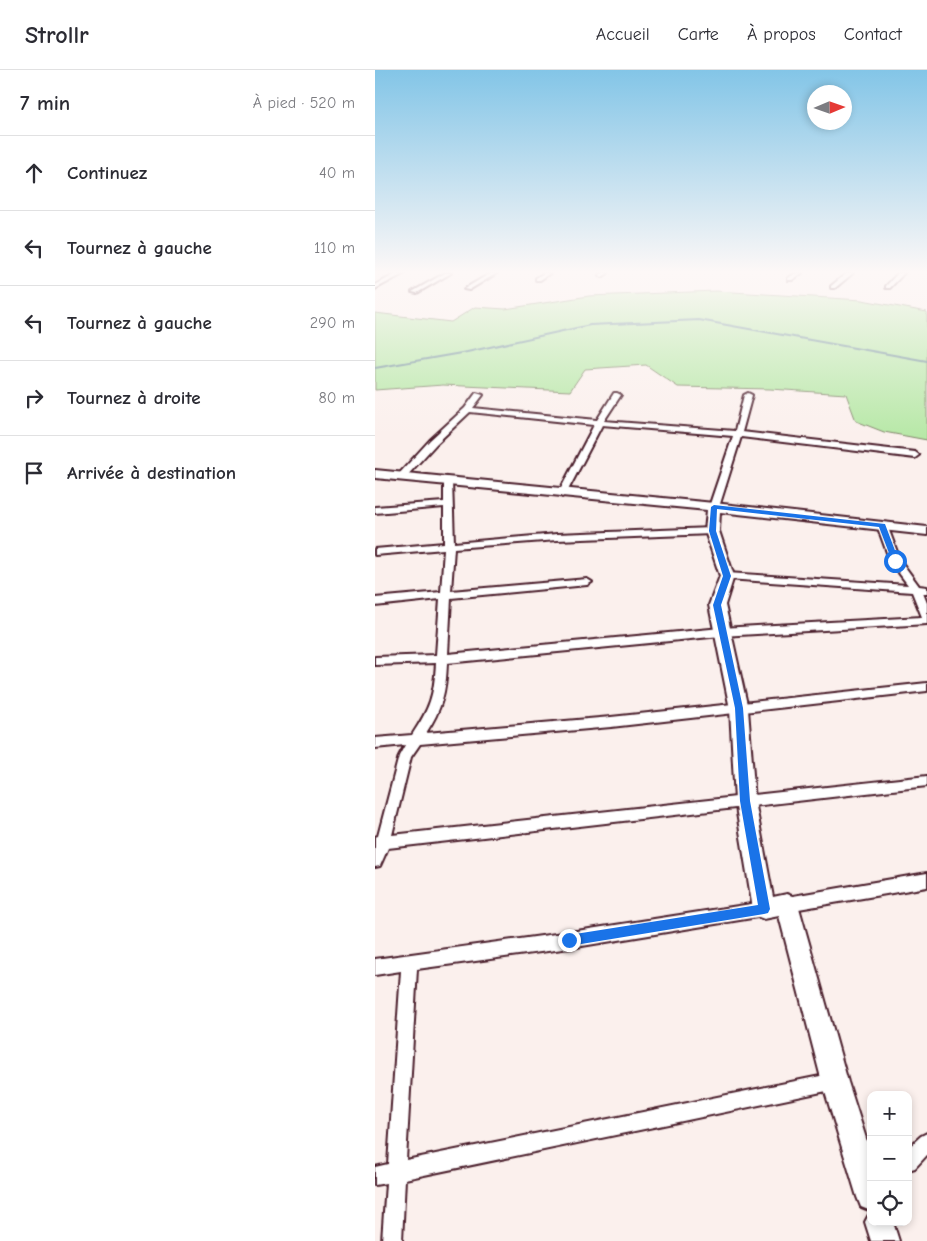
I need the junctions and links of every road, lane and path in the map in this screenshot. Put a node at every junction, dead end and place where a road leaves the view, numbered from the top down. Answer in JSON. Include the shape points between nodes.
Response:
{"nodes":[{"id":1,"x":748,"y":394,"type":"dead end"},
{"id":2,"x":479,"y":395,"type":"dead end"},
{"id":3,"x":617,"y":395,"type":"dead end"},
{"id":4,"x":468,"y":410,"type":"junction"},
{"id":5,"x":599,"y":423,"type":"junction"},
{"id":6,"x":738,"y":434,"type":"junction"},
{"id":7,"x":915,"y":455,"type":"dead end"},
{"id":8,"x":375,"y":474,"type":"edge"},
{"id":9,"x":401,"y":477,"type":"junction"},
{"id":10,"x":448,"y":482,"type":"junction"},
{"id":11,"x":562,"y":494,"type":"junction"},
{"id":12,"x":448,"y":504,"type":"junction"},
{"id":13,"x":714,"y":507,"type":"junction"},
{"id":14,"x":375,"y":510,"type":"edge"},
{"id":15,"x":882,"y":525,"type":"junction"},
{"id":16,"x":712,"y":531,"type":"junction"},
{"id":17,"x":927,"y":531,"type":"edge"},
{"id":18,"x":449,"y":546,"type":"junction"},
{"id":19,"x":375,"y":552,"type":"edge"},
{"id":20,"x":727,"y":576,"type":"junction"},
{"id":21,"x":587,"y":582,"type":"dead end"},
{"id":22,"x":916,"y":589,"type":"junction"},
{"id":23,"x":927,"y":590,"type":"edge"},
{"id":24,"x":445,"y":594,"type":"junction"},
{"id":25,"x":375,"y":602,"type":"edge"},
{"id":26,"x":927,"y":616,"type":"edge"},
{"id":27,"x":927,"y":620,"type":"edge"},
{"id":28,"x":721,"y":632,"type":"junction"},
{"id":29,"x":442,"y":659,"type":"junction"},
{"id":30,"x":375,"y":661,"type":"edge"},
{"id":31,"x":927,"y":687,"type":"edge"},
{"id":32,"x":739,"y":708,"type":"junction"},
{"id":33,"x":416,"y":739,"type":"junction"},
{"id":34,"x":375,"y":743,"type":"edge"},
{"id":35,"x":927,"y":781,"type":"edge"},
{"id":36,"x":745,"y":801,"type":"junction"},
{"id":37,"x":379,"y":843,"type":"edge"},
{"id":38,"x":375,"y":861,"type":"edge"},
{"id":39,"x":927,"y":880,"type":"edge"},
{"id":40,"x":776,"y":907,"type":"junction"},
{"id":41,"x":410,"y":962,"type":"junction"},
{"id":42,"x":375,"y":967,"type":"edge"},
{"id":43,"x":835,"y":1082,"type":"junction"},
{"id":44,"x":927,"y":1142,"type":"edge"},
{"id":45,"x":912,"y":1157,"type":"edge"},
{"id":46,"x":396,"y":1172,"type":"junction"},
{"id":47,"x":375,"y":1176,"type":"edge"},
{"id":48,"x":867,"y":1181,"type":"edge"},
{"id":49,"x":880,"y":1226,"type":"edge"},
{"id":50,"x":392,"y":1241,"type":"edge"},
{"id":51,"x":885,"y":1241,"type":"edge"}],
"edges":[{"from":1,"to":6,"type":"street"},
{"from":2,"to":4,"type":"street"},
{"from":3,"to":5,"type":"street"},
{"from":4,"to":5,"type":"street"},
{"from":4,"to":9,"type":"street"},
{"from":5,"to":6,"type":"street"},
{"from":5,"to":11,"type":"street"},
{"from":6,"to":7,"type":"street"},
{"from":6,"to":13,"type":"street"},
{"from":8,"to":9,"type":"street"},
{"from":9,"to":10,"type":"street"},
{"from":10,"to":11,"type":"street"},
{"from":10,"to":12,"type":"street"},
{"from":11,"to":13,"type":"street"},
{"from":12,"to":14,"type":"street"},
{"from":12,"to":18,"type":"street"},
{"from":13,"to":15,"type":"street"},
{"from":13,"to":16,"type":"street"},
{"from":15,"to":17,"type":"street"},
{"from":15,"to":22,"type":"street","via":[[895,561]]},
{"from":16,"to":18,"type":"street","via":[[557,537]]},
{"from":16,"to":20,"type":"street"},
{"from":18,"to":19,"type":"street"},
{"from":18,"to":24,"type":"street"},
{"from":20,"to":22,"type":"street"},
{"from":20,"to":28,"type":"street","via":[[717,605]]},
{"from":21,"to":24,"type":"street"},
{"from":22,"to":23,"type":"street"},
{"from":22,"to":26,"type":"street"},
{"from":24,"to":25,"type":"street"},
{"from":24,"to":29,"type":"street"},
{"from":27,"to":28,"type":"street"},
{"from":28,"to":29,"type":"street"},
{"from":28,"to":32,"type":"street"},
{"from":29,"to":30,"type":"street"},
{"from":29,"to":33,"type":"street","via":[[440,688],[432,715]]},
{"from":31,"to":32,"type":"street"},
{"from":32,"to":33,"type":"street"},
{"from":32,"to":36,"type":"street"},
{"from":33,"to":34,"type":"street"},
{"from":33,"to":37,"type":"street","via":[[405,756]]},
{"from":35,"to":36,"type":"street"},
{"from":36,"to":37,"type":"street"},
{"from":36,"to":40,"type":"street"},
{"from":37,"to":38,"type":"street"},
{"from":39,"to":40,"type":"street"},
{"from":40,"to":41,"type":"street"},
{"from":40,"to":43,"type":"street"},
{"from":41,"to":42,"type":"street"},
{"from":41,"to":46,"type":"street"},
{"from":43,"to":46,"type":"street"},
{"from":43,"to":48,"type":"street"},
{"from":44,"to":45,"type":"street"},
{"from":46,"to":47,"type":"street"},
{"from":46,"to":50,"type":"street"},
{"from":49,"to":51,"type":"street"}]}
